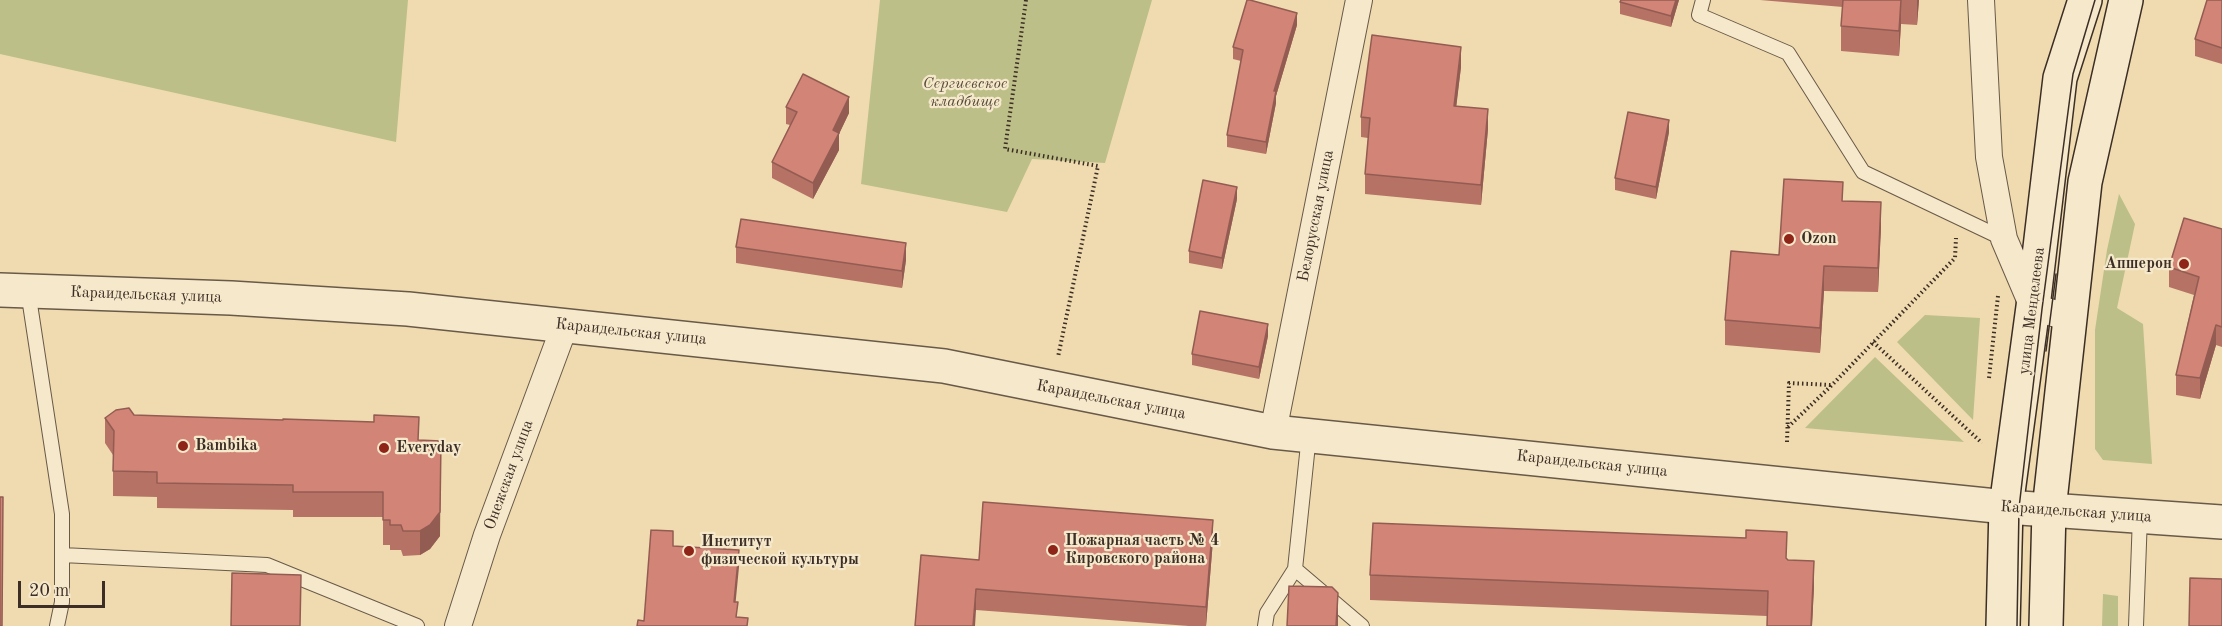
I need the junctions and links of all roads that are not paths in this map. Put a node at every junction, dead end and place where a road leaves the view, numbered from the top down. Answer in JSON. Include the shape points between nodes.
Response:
{"nodes":[{"id":1,"x":1359,"y":0,"type":"edge"},
{"id":2,"x":1703,"y":0,"type":"edge"},
{"id":3,"x":1981,"y":0,"type":"edge"},
{"id":4,"x":2085,"y":0,"type":"edge"},
{"id":5,"x":2126,"y":0,"type":"edge"},
{"id":6,"x":2004,"y":239,"type":"junction"},
{"id":7,"x":14,"y":291,"type":"edge"},
{"id":8,"x":2033,"y":307,"type":"junction"},
{"id":9,"x":2070,"y":318,"type":"junction"},
{"id":10,"x":565,"y":326,"type":"junction"},
{"id":11,"x":1273,"y":432,"type":"junction"},
{"id":12,"x":1309,"y":435,"type":"junction"},
{"id":13,"x":2006,"y":507,"type":"junction"},
{"id":14,"x":2049,"y":510,"type":"junction"},
{"id":15,"x":2140,"y":516,"type":"junction"},
{"id":16,"x":2222,"y":522,"type":"edge"},
{"id":17,"x":62,"y":555,"type":"junction"},
{"id":18,"x":1295,"y":569,"type":"junction"},
{"id":19,"x":57,"y":626,"type":"edge"},
{"id":20,"x":417,"y":626,"type":"edge"},
{"id":21,"x":458,"y":626,"type":"edge"},
{"id":22,"x":1265,"y":626,"type":"edge"},
{"id":23,"x":1362,"y":626,"type":"edge"},
{"id":24,"x":2003,"y":626,"type":"edge"},
{"id":25,"x":2046,"y":626,"type":"edge"},
{"id":26,"x":2136,"y":626,"type":"edge"}],
"edges":[{"from":1,"to":11,"type":"street","name":"Белорусская улица"},
{"from":2,"to":6,"type":"lane","via":[[1699,15],[1788,53],[1863,172]]},
{"from":3,"to":6,"type":"street","via":[[1989,157]]},
{"from":4,"to":8,"type":"street","name":"улица Менделеева","via":[[2061,78]]},
{"from":5,"to":9,"type":"street","via":[[2085,182]]},
{"from":6,"to":8,"type":"street"},
{"from":7,"to":10,"type":"street","name":"Караидельская улица","via":[[408,309]]},
{"from":7,"to":17,"type":"lane","via":[[62,514]]},
{"from":8,"to":9,"type":"street"},
{"from":8,"to":13,"type":"street","name":"улица Менделеева"},
{"from":9,"to":14,"type":"street"},
{"from":10,"to":11,"type":"street","name":"Караидельская улица","via":[[944,366]]},
{"from":10,"to":21,"type":"street","name":"Онежская улица","via":[[487,535]]},
{"from":11,"to":12,"type":"street","name":"Караидельская улица"},
{"from":12,"to":13,"type":"street","name":"Караидельская улица"},
{"from":12,"to":18,"type":"lane"},
{"from":13,"to":14,"type":"street","name":"Караидельская улица"},
{"from":13,"to":24,"type":"street","name":"улица Менделеева"},
{"from":14,"to":15,"type":"street","name":"Караидельская улица"},
{"from":14,"to":25,"type":"street"},
{"from":15,"to":16,"type":"street","name":"Караидельская улица"},
{"from":15,"to":26,"type":"lane"},
{"from":17,"to":19,"type":"lane","via":[[62,602]]},
{"from":17,"to":20,"type":"lane","via":[[267,565]]},
{"from":18,"to":22,"type":"lane","via":[[1267,613]]},
{"from":18,"to":23,"type":"lane"}]}
